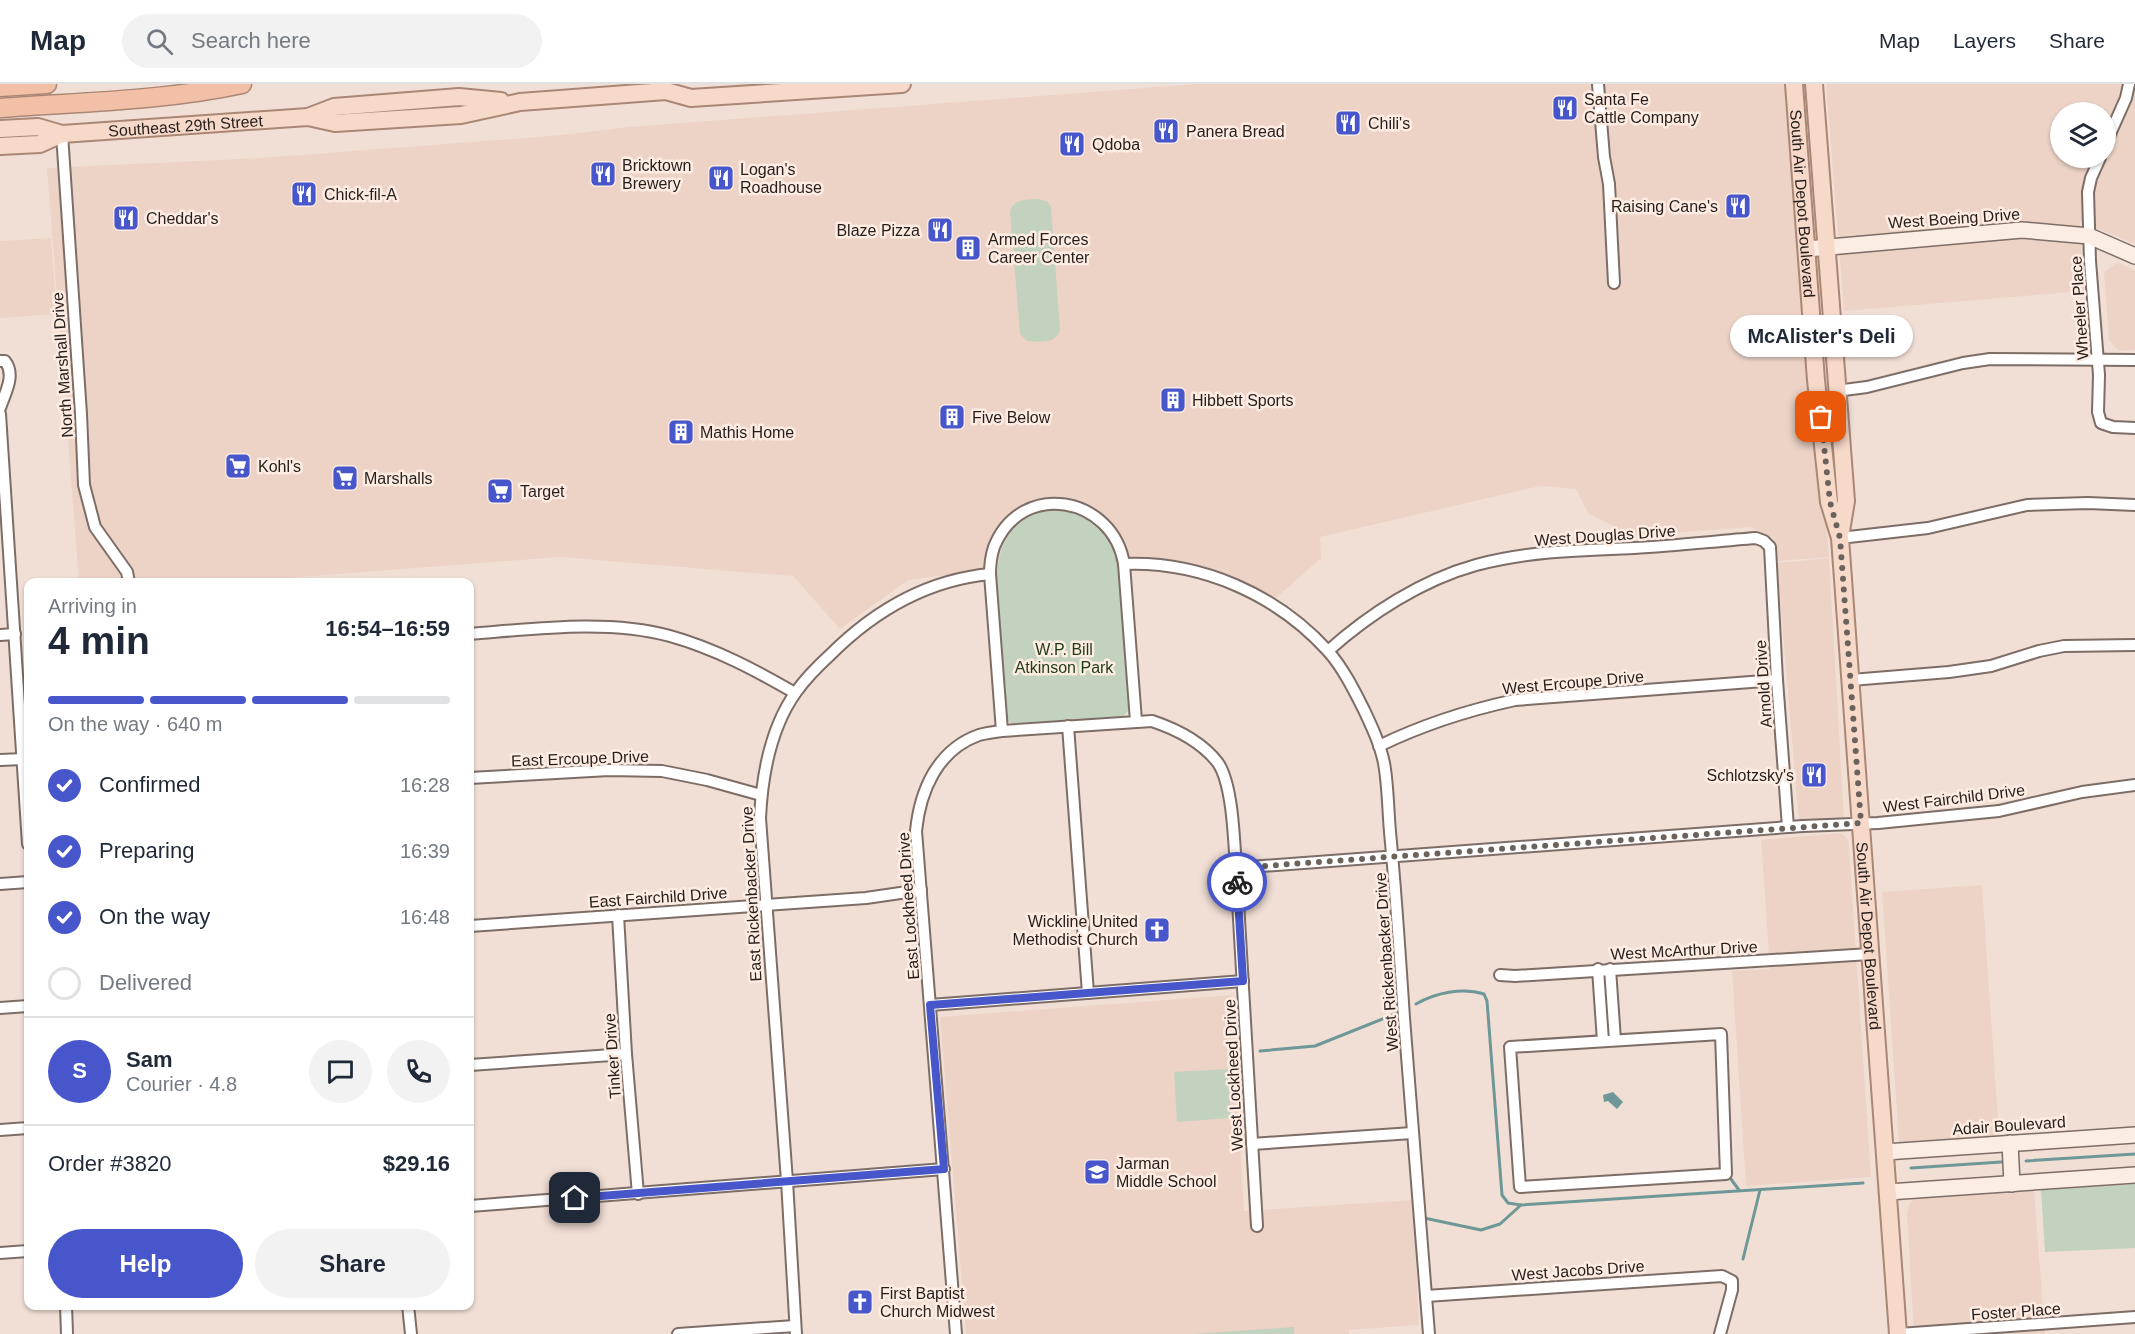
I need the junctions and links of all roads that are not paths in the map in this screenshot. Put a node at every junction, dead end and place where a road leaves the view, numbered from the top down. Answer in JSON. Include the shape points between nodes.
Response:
{"nodes":[{"id":1,"x":47,"y":84,"type":"edge"},
{"id":2,"x":242,"y":84,"type":"edge"},
{"id":3,"x":902,"y":84,"type":"edge"},
{"id":4,"x":1598,"y":84,"type":"edge"},
{"id":5,"x":1794,"y":84,"type":"edge"},
{"id":6,"x":1814,"y":84,"type":"edge"},
{"id":7,"x":2129,"y":84,"type":"edge"},
{"id":8,"x":670,"y":86,"type":"edge"},
{"id":9,"x":0,"y":87,"type":"edge"},
{"id":10,"x":642,"y":89,"type":"edge"},
{"id":11,"x":0,"y":108,"type":"edge"},
{"id":12,"x":2116,"y":120,"type":"edge"},
{"id":13,"x":0,"y":129,"type":"edge"},
{"id":14,"x":62,"y":134,"type":"junction"},
{"id":15,"x":0,"y":146,"type":"edge"},
{"id":16,"x":2096,"y":168,"type":"edge"},
{"id":17,"x":2089,"y":236,"type":"junction"},
{"id":18,"x":1816,"y":248,"type":"junction"},
{"id":19,"x":2135,"y":256,"type":"edge"},
{"id":20,"x":1614,"y":283,"type":"dead end"},
{"id":21,"x":2098,"y":359,"type":"junction"},
{"id":22,"x":2135,"y":360,"type":"edge"},
{"id":23,"x":0,"y":361,"type":"edge"},
{"id":24,"x":1836,"y":392,"type":"junction"},
{"id":25,"x":0,"y":408,"type":"edge"},
{"id":26,"x":0,"y":414,"type":"edge"},
{"id":27,"x":2135,"y":428,"type":"edge"},
{"id":28,"x":2135,"y":505,"type":"edge"},
{"id":29,"x":4,"y":510,"type":"edge"},
{"id":30,"x":1840,"y":538,"type":"junction"},
{"id":31,"x":1764,"y":541,"type":"joint"},
{"id":32,"x":1124,"y":564,"type":"junction"},
{"id":33,"x":990,"y":574,"type":"junction"},
{"id":34,"x":128,"y":578,"type":"edge"},
{"id":35,"x":15,"y":634,"type":"junction"},
{"id":36,"x":474,"y":634,"type":"edge"},
{"id":37,"x":0,"y":635,"type":"edge"},
{"id":38,"x":2135,"y":645,"type":"edge"},
{"id":39,"x":1328,"y":651,"type":"junction"},
{"id":40,"x":24,"y":669,"type":"edge"},
{"id":41,"x":17,"y":670,"type":"junction"},
{"id":42,"x":1777,"y":680,"type":"junction"},
{"id":43,"x":1851,"y":680,"type":"junction"},
{"id":44,"x":795,"y":693,"type":"junction"},
{"id":45,"x":1136,"y":721,"type":"junction"},
{"id":46,"x":1068,"y":726,"type":"junction"},
{"id":47,"x":1002,"y":731,"type":"junction"},
{"id":48,"x":1379,"y":746,"type":"junction"},
{"id":49,"x":24,"y":759,"type":"joint"},
{"id":50,"x":0,"y":760,"type":"edge"},
{"id":51,"x":474,"y":778,"type":"edge"},
{"id":52,"x":2135,"y":785,"type":"edge"},
{"id":53,"x":761,"y":795,"type":"junction"},
{"id":54,"x":1861,"y":823,"type":"junction"},
{"id":55,"x":1788,"y":827,"type":"junction"},
{"id":56,"x":1393,"y":856,"type":"junction"},
{"id":57,"x":1236,"y":868,"type":"junction"},
{"id":58,"x":24,"y":882,"type":"edge"},
{"id":59,"x":0,"y":884,"type":"edge"},
{"id":60,"x":921,"y":890,"type":"junction"},
{"id":61,"x":765,"y":905,"type":"junction"},
{"id":62,"x":618,"y":915,"type":"junction"},
{"id":63,"x":474,"y":926,"type":"edge"},
{"id":64,"x":1870,"y":954,"type":"junction"},
{"id":65,"x":1598,"y":969,"type":"junction"},
{"id":66,"x":1610,"y":969,"type":"junction"},
{"id":67,"x":1500,"y":975,"type":"dead end"},
{"id":68,"x":1243,"y":981,"type":"junction"},
{"id":69,"x":1088,"y":993,"type":"junction"},
{"id":70,"x":930,"y":1005,"type":"junction"},
{"id":71,"x":24,"y":1006,"type":"edge"},
{"id":72,"x":0,"y":1008,"type":"edge"},
{"id":73,"x":1615,"y":1040,"type":"junction"},
{"id":74,"x":1603,"y":1041,"type":"junction"},
{"id":75,"x":626,"y":1054,"type":"junction"},
{"id":76,"x":474,"y":1065,"type":"edge"},
{"id":77,"x":24,"y":1128,"type":"edge"},
{"id":78,"x":0,"y":1130,"type":"edge"},
{"id":79,"x":1412,"y":1133,"type":"junction"},
{"id":80,"x":2135,"y":1135,"type":"edge"},
{"id":81,"x":2010,"y":1143,"type":"junction"},
{"id":82,"x":1252,"y":1144,"type":"junction"},
{"id":83,"x":1885,"y":1152,"type":"junction"},
{"id":84,"x":944,"y":1169,"type":"junction"},
{"id":85,"x":2135,"y":1176,"type":"edge"},
{"id":86,"x":787,"y":1181,"type":"junction"},
{"id":87,"x":2012,"y":1184,"type":"junction"},
{"id":88,"x":1888,"y":1192,"type":"junction"},
{"id":89,"x":638,"y":1194,"type":"junction"},
{"id":90,"x":474,"y":1206,"type":"edge"},
{"id":91,"x":1257,"y":1226,"type":"dead end"},
{"id":92,"x":24,"y":1251,"type":"edge"},
{"id":93,"x":0,"y":1253,"type":"edge"},
{"id":94,"x":1426,"y":1296,"type":"junction"},
{"id":95,"x":66,"y":1310,"type":"edge"},
{"id":96,"x":409,"y":1310,"type":"edge"},
{"id":97,"x":2135,"y":1317,"type":"edge"},
{"id":98,"x":2051,"y":1329,"type":"edge"},
{"id":99,"x":795,"y":1330,"type":"edge"},
{"id":100,"x":67,"y":1334,"type":"edge"},
{"id":101,"x":411,"y":1334,"type":"edge"},
{"id":102,"x":678,"y":1334,"type":"edge"},
{"id":103,"x":956,"y":1334,"type":"edge"},
{"id":104,"x":1429,"y":1334,"type":"edge"},
{"id":105,"x":1720,"y":1334,"type":"edge"},
{"id":106,"x":1899,"y":1334,"type":"edge"}],
"edges":[{"from":1,"to":9,"type":"highway"},
{"from":2,"to":11,"type":"highway","via":[[164,96]]},
{"from":3,"to":8,"type":"main road","name":"Southeast 29th Street","via":[[691,98]]},
{"from":4,"to":20,"type":"street"},
{"from":5,"to":18,"type":"main road","name":"South Air Depot Boulevard"},
{"from":6,"to":18,"type":"main road","name":"South Air Depot Boulevard"},
{"from":7,"to":12,"type":"street"},
{"from":8,"to":10,"type":"main road","name":"Southeast 29th Street"},
{"from":10,"to":14,"type":"main road","name":"Southeast 29th Street","via":[[520,102],[459,97],[334,107],[308,117]]},
{"from":13,"to":14,"type":"main road","name":"Southeast 29th Street","via":[[38,127]]},
{"from":14,"to":15,"type":"main road","name":"Southeast 29th Street","via":[[40,144]]},
{"from":14,"to":34,"type":"street","name":"North Marshall Drive","via":[[84,485],[95,527]]},
{"from":16,"to":17,"type":"street","name":"Wheeler Place","via":[[2088,192]]},
{"from":17,"to":18,"type":"street","name":"West Boeing Drive","via":[[2022,230]]},
{"from":17,"to":19,"type":"street","name":"West Boeing Drive"},
{"from":17,"to":21,"type":"street","name":"Wheeler Place"},
{"from":18,"to":24,"type":"main road","name":"South Air Depot Boulevard"},
{"from":18,"to":30,"type":"main road","name":"South Air Depot Boulevard","via":[[1816,380],[1830,502]]},
{"from":21,"to":22,"type":"street"},
{"from":21,"to":24,"type":"street","via":[[1990,359]]},
{"from":21,"to":27,"type":"street","name":"Wheeler Place","via":[[2101,423]]},
{"from":23,"to":25,"type":"street","via":[[9,367],[10,376]]},
{"from":24,"to":30,"type":"main road","name":"South Air Depot Boulevard","via":[[1846,501]]},
{"from":26,"to":29,"type":"street"},
{"from":28,"to":30,"type":"street","via":[[2026,505],[1928,528]]},
{"from":29,"to":35,"type":"street"},
{"from":30,"to":43,"type":"main road","name":"South Air Depot Boulevard"},
{"from":31,"to":39,"type":"street","name":"West Douglas Drive","via":[[1756,538],[1582,549],[1476,565],[1437,580],[1384,609]]},
{"from":31,"to":42,"type":"street","name":"Arnold Drive","via":[[1770,547]]},
{"from":32,"to":33,"type":"street","via":[[1120,544],[1098,518],[1080,508],[1051,504],[1032,508],[1008,525],[994,547]]},
{"from":32,"to":39,"type":"street","name":"West Rickenbacker Drive","via":[[1202,572],[1232,583],[1296,621]]},
{"from":32,"to":45,"type":"street"},
{"from":33,"to":44,"type":"street","name":"East Rickenbacker Drive","via":[[936,585],[884,610],[848,637]]},
{"from":33,"to":47,"type":"street"},
{"from":35,"to":37,"type":"street"},
{"from":35,"to":41,"type":"street"},
{"from":36,"to":44,"type":"street","via":[[599,627],[668,636],[744,664]]},
{"from":38,"to":43,"type":"street","via":[[2064,645],[1991,666]]},
{"from":39,"to":48,"type":"street","name":"West Rickenbacker Drive","via":[[1352,686]]},
{"from":40,"to":41,"type":"street"},
{"from":41,"to":49,"type":"street"},
{"from":42,"to":48,"type":"street","name":"West Ercoupe Drive","via":[[1515,700],[1477,708]]},
{"from":42,"to":55,"type":"street","name":"Arnold Drive"},
{"from":43,"to":54,"type":"main road","name":"South Air Depot Boulevard"},
{"from":44,"to":53,"type":"street","name":"East Rickenbacker Drive","via":[[779,725]]},
{"from":45,"to":46,"type":"street","name":"West Lockheed Drive"},
{"from":45,"to":57,"type":"street","name":"West Lockheed Drive","via":[[1174,728],[1219,764],[1231,810]]},
{"from":46,"to":47,"type":"street","name":"East Lockheed Drive"},
{"from":46,"to":69,"type":"street"},
{"from":47,"to":60,"type":"street","name":"East Lockheed Drive","via":[[979,735],[956,748],[935,769],[925,788],[916,831]]},
{"from":48,"to":56,"type":"street","name":"West Rickenbacker Drive"},
{"from":49,"to":50,"type":"street"},
{"from":51,"to":53,"type":"street","name":"East Ercoupe Drive","via":[[662,771]]},
{"from":52,"to":54,"type":"street","name":"West Fairchild Drive","via":[[2082,792],[1999,812]]},
{"from":53,"to":61,"type":"street","name":"East Rickenbacker Drive"},
{"from":54,"to":55,"type":"street","name":"West Fairchild Drive"},
{"from":54,"to":64,"type":"main road","name":"South Air Depot Boulevard"},
{"from":55,"to":56,"type":"street","name":"West Fairchild Drive"},
{"from":56,"to":57,"type":"street","name":"West Fairchild Drive"},
{"from":56,"to":79,"type":"street","name":"West Rickenbacker Drive"},
{"from":57,"to":68,"type":"street","name":"West Lockheed Drive"},
{"from":58,"to":59,"type":"street"},
{"from":60,"to":61,"type":"street","name":"East Fairchild Drive"},
{"from":60,"to":70,"type":"street","name":"East Lockheed Drive"},
{"from":61,"to":62,"type":"street","name":"East Fairchild Drive"},
{"from":61,"to":86,"type":"street","name":"East Rickenbacker Drive"},
{"from":62,"to":63,"type":"street","name":"East Fairchild Drive"},
{"from":62,"to":75,"type":"street","name":"Tinker Drive"},
{"from":64,"to":66,"type":"street","name":"West McArthur Drive"},
{"from":64,"to":83,"type":"main road","name":"South Air Depot Boulevard"},
{"from":65,"to":66,"type":"street","name":"West McArthur Drive"},
{"from":65,"to":67,"type":"street","name":"West McArthur Drive"},
{"from":65,"to":74,"type":"street"},
{"from":66,"to":73,"type":"street"},
{"from":68,"to":69,"type":"street"},
{"from":68,"to":82,"type":"street","name":"West Lockheed Drive"},
{"from":69,"to":70,"type":"street"},
{"from":70,"to":84,"type":"street","name":"East Lockheed Drive"},
{"from":71,"to":72,"type":"street"},
{"from":73,"to":74,"type":"street"},
{"from":73,"to":74,"type":"street","via":[[1721,1034],[1726,1174],[1520,1186],[1510,1047]]},
{"from":75,"to":76,"type":"street"},
{"from":75,"to":89,"type":"street","name":"Tinker Drive"},
{"from":77,"to":78,"type":"street"},
{"from":79,"to":82,"type":"street"},
{"from":79,"to":94,"type":"street","name":"West Rickenbacker Drive"},
{"from":80,"to":81,"type":"street","name":"Adair Boulevard"},
{"from":81,"to":83,"type":"street","name":"Adair Boulevard"},
{"from":81,"to":87,"type":"street"},
{"from":82,"to":91,"type":"street","name":"West Lockheed Drive"},
{"from":83,"to":88,"type":"main road","name":"South Air Depot Boulevard"},
{"from":84,"to":86,"type":"street"},
{"from":84,"to":103,"type":"street","name":"East Lockheed Drive"},
{"from":85,"to":87,"type":"street"},
{"from":86,"to":89,"type":"street"},
{"from":86,"to":99,"type":"street","name":"East Rickenbacker Drive"},
{"from":87,"to":88,"type":"street"},
{"from":88,"to":106,"type":"main road","name":"South Air Depot Boulevard"},
{"from":89,"to":90,"type":"street"},
{"from":92,"to":93,"type":"street"},
{"from":94,"to":104,"type":"street","name":"West Rickenbacker Drive"},
{"from":94,"to":105,"type":"street","name":"West Jacobs Drive","via":[[1722,1276],[1732,1281],[1732,1290]]},
{"from":95,"to":100,"type":"street"},
{"from":96,"to":101,"type":"street"},
{"from":97,"to":98,"type":"street","name":"Foster Place"},
{"from":98,"to":106,"type":"street","name":"Foster Place"},
{"from":99,"to":102,"type":"street"}]}
